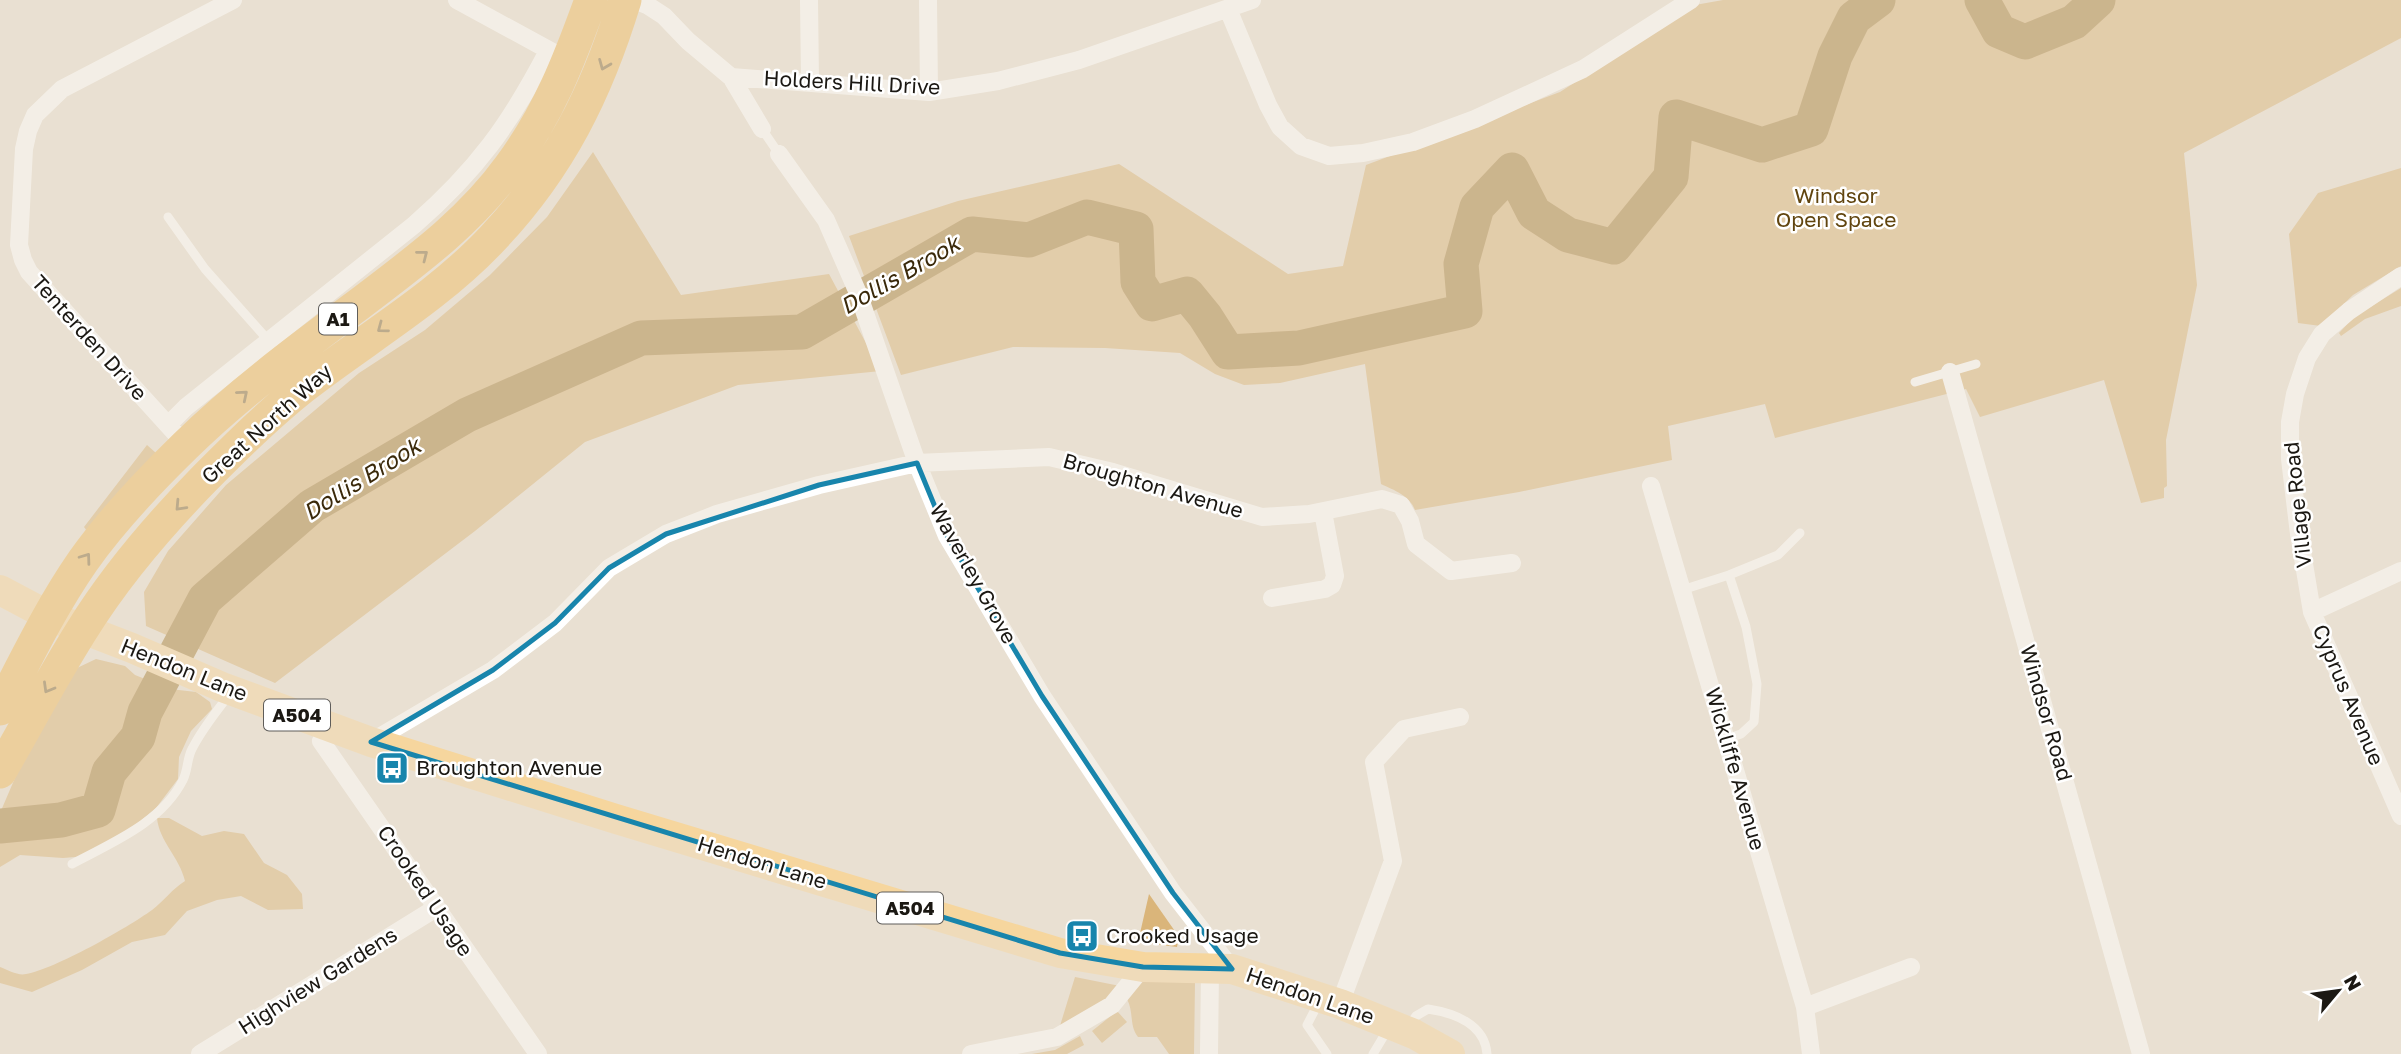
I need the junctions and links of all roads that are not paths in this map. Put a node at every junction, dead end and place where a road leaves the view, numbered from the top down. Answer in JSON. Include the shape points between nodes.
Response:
{"nodes":[{"id":1,"x":233,"y":0,"type":"edge"},
{"id":2,"x":457,"y":0,"type":"edge"},
{"id":3,"x":591,"y":0,"type":"edge"},
{"id":4,"x":625,"y":0,"type":"edge"},
{"id":5,"x":634,"y":0,"type":"edge"},
{"id":6,"x":809,"y":0,"type":"edge"},
{"id":7,"x":928,"y":0,"type":"edge"},
{"id":8,"x":1252,"y":0,"type":"edge"},
{"id":9,"x":1691,"y":0,"type":"edge"},
{"id":10,"x":1228,"y":9,"type":"junction"},
{"id":11,"x":558,"y":55,"type":"junction"},
{"id":12,"x":731,"y":77,"type":"junction"},
{"id":13,"x":810,"y":81,"type":"junction"},
{"id":14,"x":929,"y":92,"type":"junction"},
{"id":15,"x":762,"y":129,"type":"joint"},
{"id":16,"x":779,"y":154,"type":"joint"},
{"id":17,"x":168,"y":217,"type":"dead end"},
{"id":18,"x":2401,"y":276,"type":"edge"},
{"id":19,"x":268,"y":340,"type":"junction"},
{"id":20,"x":1976,"y":364,"type":"dead end"},
{"id":21,"x":1950,"y":372,"type":"junction"},
{"id":22,"x":1915,"y":383,"type":"dead end"},
{"id":23,"x":177,"y":435,"type":"junction"},
{"id":24,"x":917,"y":463,"type":"junction"},
{"id":25,"x":1651,"y":486,"type":"dead end"},
{"id":26,"x":1323,"y":512,"type":"junction"},
{"id":27,"x":1800,"y":533,"type":"dead end"},
{"id":28,"x":1512,"y":563,"type":"dead end"},
{"id":29,"x":2401,"y":571,"type":"edge"},
{"id":30,"x":1729,"y":575,"type":"junction"},
{"id":31,"x":0,"y":590,"type":"edge"},
{"id":32,"x":1682,"y":590,"type":"junction"},
{"id":33,"x":1272,"y":598,"type":"dead end"},
{"id":34,"x":2312,"y":612,"type":"junction"},
{"id":35,"x":49,"y":616,"type":"junction"},
{"id":36,"x":82,"y":629,"type":"junction"},
{"id":37,"x":227,"y":689,"type":"junction"},
{"id":38,"x":0,"y":709,"type":"edge"},
{"id":39,"x":1460,"y":717,"type":"dead end"},
{"id":40,"x":329,"y":727,"type":"junction"},
{"id":41,"x":1726,"y":739,"type":"junction"},
{"id":42,"x":371,"y":742,"type":"junction"},
{"id":43,"x":0,"y":772,"type":"edge"},
{"id":44,"x":2401,"y":816,"type":"edge"},
{"id":45,"x":72,"y":864,"type":"dead end"},
{"id":46,"x":436,"y":908,"type":"junction"},
{"id":47,"x":1143,"y":967,"type":"junction"},
{"id":48,"x":1911,"y":967,"type":"dead end"},
{"id":49,"x":1221,"y":969,"type":"junction"},
{"id":50,"x":1331,"y":1001,"type":"junction"},
{"id":51,"x":1805,"y":1007,"type":"junction"},
{"id":52,"x":1398,"y":1028,"type":"junction"},
{"id":53,"x":200,"y":1054,"type":"edge"},
{"id":54,"x":538,"y":1054,"type":"edge"},
{"id":55,"x":971,"y":1054,"type":"edge"},
{"id":56,"x":1209,"y":1054,"type":"edge"},
{"id":57,"x":1327,"y":1054,"type":"edge"},
{"id":58,"x":1373,"y":1054,"type":"edge"},
{"id":59,"x":1450,"y":1054,"type":"edge"},
{"id":60,"x":1487,"y":1054,"type":"edge"},
{"id":61,"x":1811,"y":1054,"type":"edge"},
{"id":62,"x":2141,"y":1054,"type":"edge"}],
"edges":[{"from":1,"to":23,"type":"street","name":"Tenterden Drive","via":[[62,89],[35,115],[24,149],[19,245],[29,272]]},
{"from":2,"to":11,"type":"street"},
{"from":3,"to":11,"type":"highway","name":"Great North Way","number":"A1"},
{"from":4,"to":36,"type":"highway","name":"Great North Way","number":"A1","one_way":true,"via":[[610,49],[575,128],[518,210],[444,282],[300,390],[229,455],[154,533]]},
{"from":5,"to":12,"type":"street","via":[[664,16]]},
{"from":6,"to":13,"type":"street"},
{"from":7,"to":14,"type":"street"},
{"from":8,"to":10,"type":"street","name":"Holders Hill Drive"},
{"from":9,"to":10,"type":"street","via":[[1583,69],[1475,119],[1413,142],[1329,156],[1301,146],[1280,127]]},
{"from":10,"to":14,"type":"street","name":"Holders Hill Drive","via":[[1079,60],[998,81]]},
{"from":11,"to":19,"type":"street","name":"Great North Way","via":[[446,197]]},
{"from":23,"to":11,"type":"highway","name":"Great North Way","number":"A1","one_way":true,"via":[[455,229],[530,137],[553,97]]},
{"from":12,"to":13,"type":"street","name":"Holders Hill Drive"},
{"from":12,"to":15,"type":"street","name":"Waverley Grove"},
{"from":13,"to":14,"type":"street","name":"Holders Hill Drive"},
{"from":15,"to":16,"type":"lane","name":"Waverley Grove"},
{"from":16,"to":24,"type":"street","name":"Waverley Grove","via":[[826,220],[859,293]]},
{"from":17,"to":19,"type":"lane","via":[[205,269]]},
{"from":18,"to":34,"type":"street","name":"Village Road","via":[[2322,334],[2307,358],[2295,394],[2290,459]]},
{"from":19,"to":23,"type":"street","name":"Great North Way","via":[[186,407]]},
{"from":20,"to":21,"type":"lane"},
{"from":21,"to":22,"type":"lane"},
{"from":21,"to":62,"type":"street","name":"Windsor Road"},
{"from":35,"to":23,"type":"highway","name":"Great North Way","number":"A1","one_way":true,"via":[[83,561]]},
{"from":24,"to":26,"type":"street","name":"Broughton Avenue","via":[[1049,457],[1262,517]]},
{"from":24,"to":42,"type":"street","name":"Broughton Avenue","via":[[819,485],[666,534],[608,568],[555,623],[493,670]]},
{"from":24,"to":49,"type":"street","name":"Waverley Grove","via":[[947,536],[1042,696]]},
{"from":25,"to":32,"type":"street","name":"Wickliffe Avenue"},
{"from":26,"to":28,"type":"street","name":"Broughton Avenue","via":[[1382,499],[1401,505],[1416,544],[1451,571]]},
{"from":26,"to":33,"type":"street","via":[[1335,576],[1332,585]]},
{"from":27,"to":30,"type":"lane","via":[[1778,555]]},
{"from":29,"to":34,"type":"street"},
{"from":30,"to":32,"type":"lane"},
{"from":30,"to":41,"type":"lane","via":[[1746,627],[1757,684],[1754,722],[1741,734]]},
{"from":31,"to":35,"type":"main road","number":"A504"},
{"from":32,"to":41,"type":"street","name":"Wickliffe Avenue"},
{"from":34,"to":44,"type":"street","name":"Cyprus Avenue"},
{"from":35,"to":36,"type":"main road","number":"A504"},
{"from":35,"to":38,"type":"highway","name":"Great North Way","number":"A1"},
{"from":36,"to":37,"type":"main road","name":"Hendon Lane","number":"A504"},
{"from":36,"to":43,"type":"highway","name":"Great North Way","number":"A1","one_way":true},
{"from":37,"to":40,"type":"main road","name":"Hendon Lane","number":"A504"},
{"from":37,"to":45,"type":"lane","via":[[172,797],[146,824]]},
{"from":39,"to":50,"type":"street","via":[[1404,729],[1374,762],[1393,861]]},
{"from":40,"to":42,"type":"main road","name":"Hendon Lane","number":"A504"},
{"from":40,"to":46,"type":"street","name":"Crooked Usage","via":[[321,741]]},
{"from":41,"to":51,"type":"street","name":"Wickliffe Avenue"},
{"from":42,"to":47,"type":"main road","name":"Hendon Lane","number":"A504","via":[[1047,949]]},
{"from":46,"to":53,"type":"street","name":"Highview Gardens"},
{"from":46,"to":54,"type":"street","name":"Crooked Usage"},
{"from":47,"to":49,"type":"main road","name":"Hendon Lane","number":"A504"},
{"from":47,"to":55,"type":"street","via":[[1112,1005],[1057,1037]]},
{"from":48,"to":51,"type":"street"},
{"from":49,"to":50,"type":"main road","name":"Hendon Lane","number":"A504"},
{"from":49,"to":56,"type":"street"},
{"from":50,"to":52,"type":"main road","name":"Hendon Lane","number":"A504"},
{"from":50,"to":57,"type":"lane","via":[[1307,1025]]},
{"from":51,"to":61,"type":"street","name":"Wickliffe Avenue"},
{"from":52,"to":58,"type":"lane"},
{"from":52,"to":59,"type":"main road","name":"Hendon Lane","number":"A504"},
{"from":52,"to":60,"type":"lane","via":[[1428,1009],[1444,1012],[1472,1025],[1484,1038]]}]}
